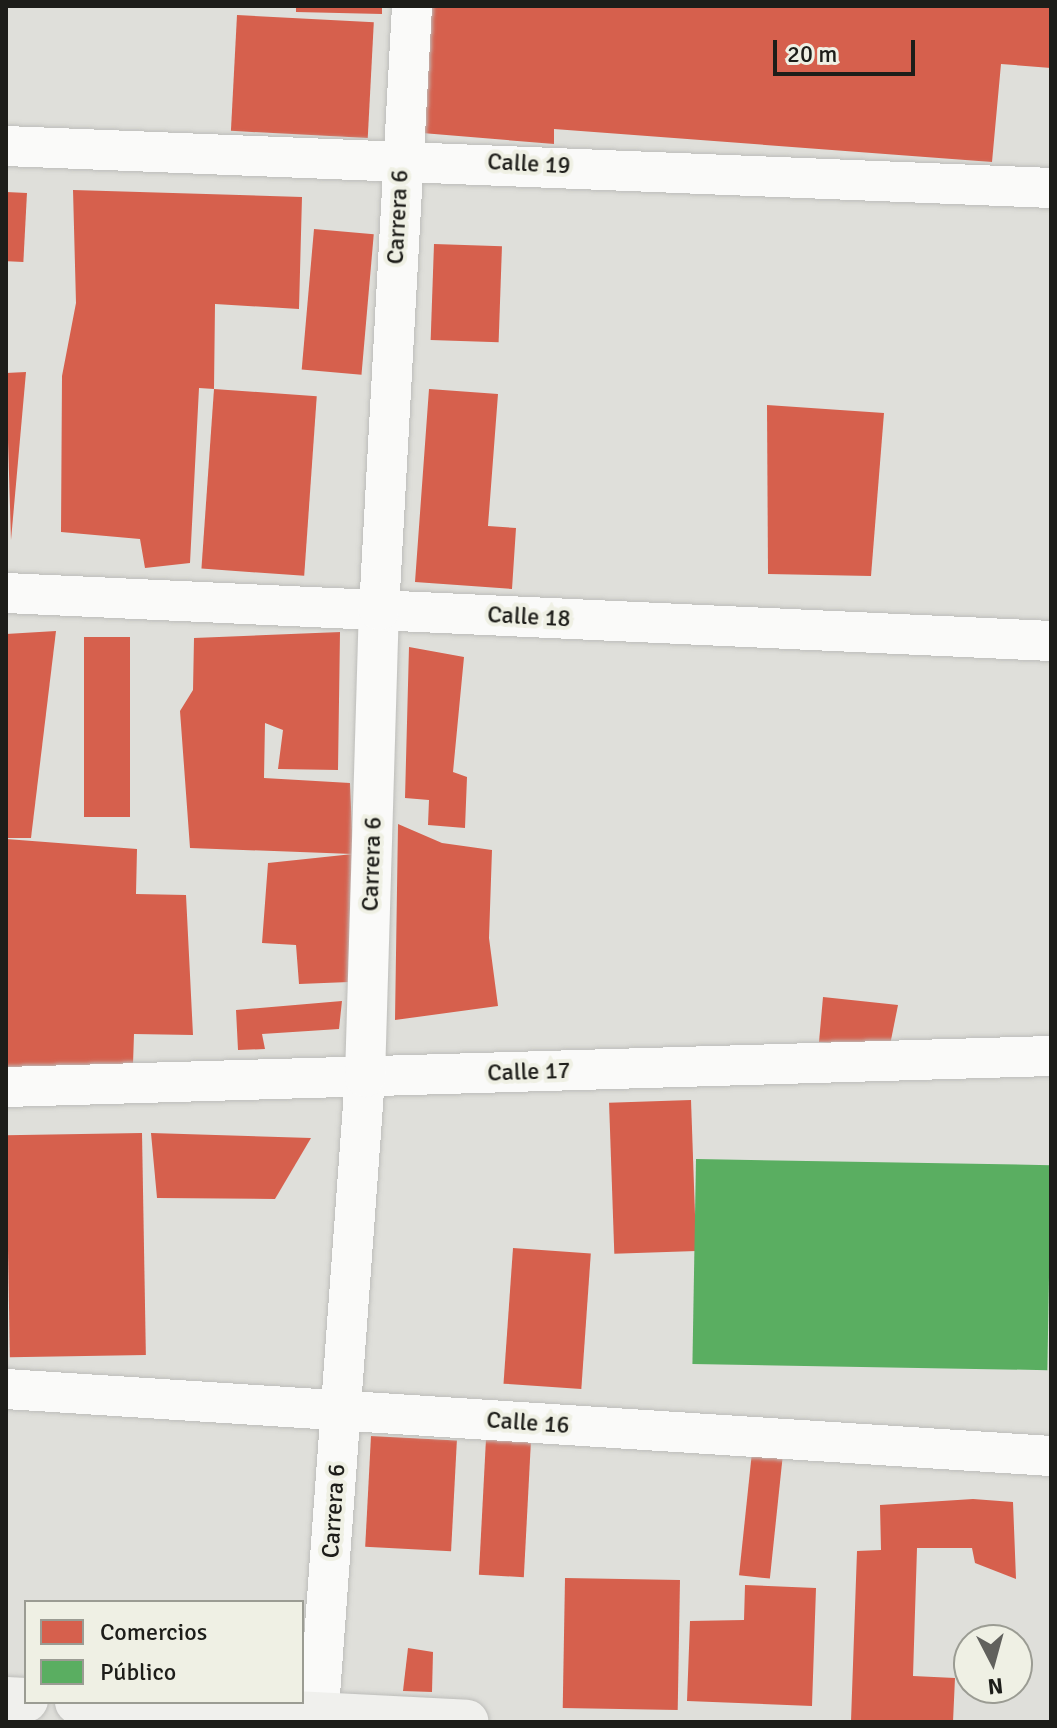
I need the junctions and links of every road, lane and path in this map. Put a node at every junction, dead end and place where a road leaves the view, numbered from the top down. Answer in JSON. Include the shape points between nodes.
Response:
{"nodes":[{"id":1,"x":412,"y":6,"type":"edge"},
{"id":2,"x":6,"y":146,"type":"edge"},
{"id":3,"x":401,"y":158,"type":"junction"},
{"id":4,"x":1051,"y":188,"type":"edge"},
{"id":5,"x":6,"y":593,"type":"edge"},
{"id":6,"x":379,"y":610,"type":"junction"},
{"id":7,"x":1051,"y":641,"type":"edge"},
{"id":8,"x":1051,"y":1056,"type":"edge"},
{"id":9,"x":365,"y":1077,"type":"junction"},
{"id":10,"x":6,"y":1087,"type":"edge"},
{"id":11,"x":6,"y":1389,"type":"edge"},
{"id":12,"x":341,"y":1410,"type":"junction"},
{"id":13,"x":1051,"y":1456,"type":"edge"},
{"id":14,"x":107,"y":1704,"type":"edge"},
{"id":15,"x":319,"y":1718,"type":"edge"},
{"id":16,"x":466,"y":1722,"type":"edge"}],
"edges":[{"from":1,"to":3,"type":"street","name":"Carrera 6"},
{"from":2,"to":3,"type":"street","name":"Calle 19"},
{"from":3,"to":4,"type":"street","name":"Calle 19"},
{"from":3,"to":6,"type":"street","name":"Carrera 6"},
{"from":5,"to":6,"type":"street","name":"Calle 18"},
{"from":6,"to":7,"type":"street","name":"Calle 18"},
{"from":6,"to":9,"type":"street","name":"Carrera 6"},
{"from":8,"to":9,"type":"street","name":"Calle 17"},
{"from":9,"to":10,"type":"street","name":"Calle 17"},
{"from":9,"to":12,"type":"street","name":"Carrera 6"},
{"from":11,"to":12,"type":"street","name":"Calle 16"},
{"from":12,"to":13,"type":"street","name":"Calle 16"},
{"from":12,"to":15,"type":"street","name":"Carrera 6"},
{"from":14,"to":15,"type":"street"},
{"from":15,"to":16,"type":"street"}]}
